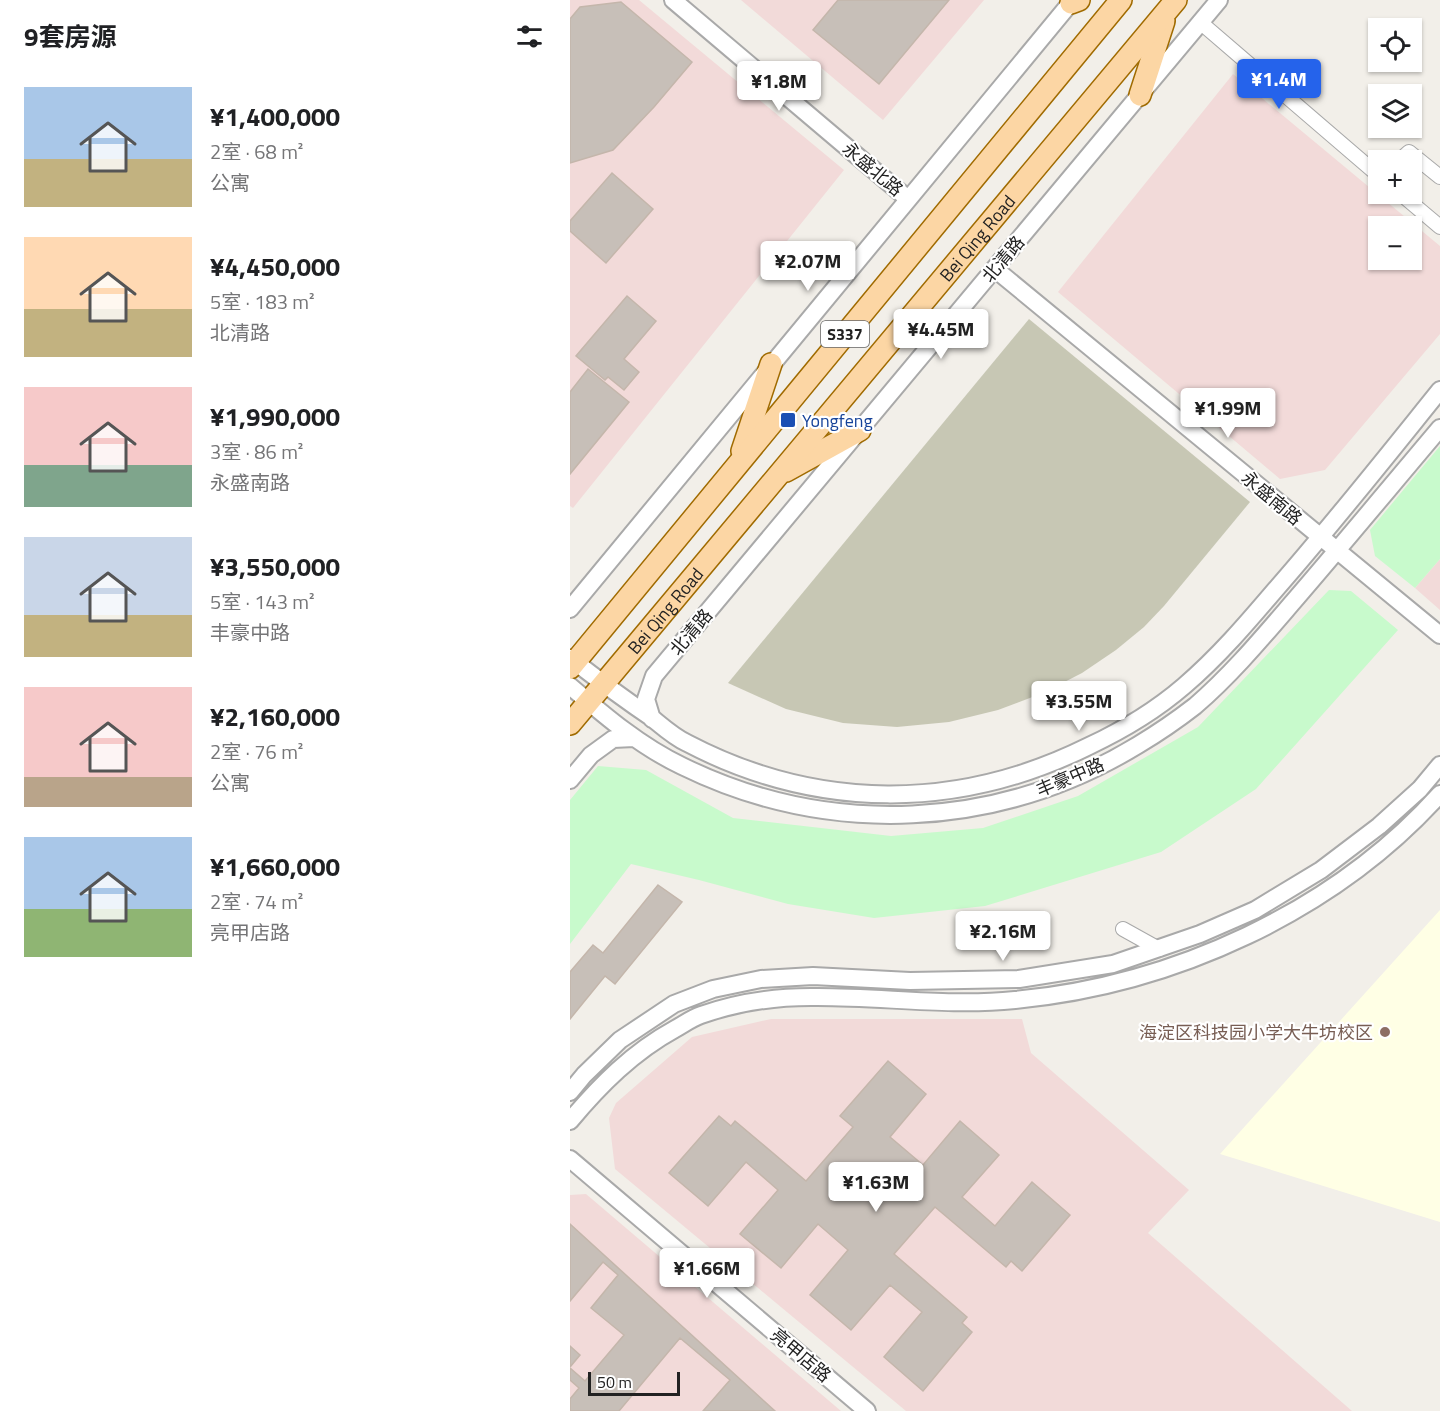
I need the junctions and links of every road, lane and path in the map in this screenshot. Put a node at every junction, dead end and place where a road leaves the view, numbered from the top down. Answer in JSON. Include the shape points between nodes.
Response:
{"nodes":[{"id":1,"x":673,"y":0,"type":"edge"},
{"id":2,"x":1121,"y":0,"type":"edge"},
{"id":3,"x":1219,"y":0,"type":"edge"},
{"id":4,"x":1074,"y":1,"type":"edge"},
{"id":5,"x":1172,"y":6,"type":"edge"},
{"id":6,"x":1200,"y":22,"type":"junction"},
{"id":7,"x":1140,"y":95,"type":"junction"},
{"id":8,"x":1422,"y":163,"type":"edge"},
{"id":9,"x":1368,"y":166,"type":"edge"},
{"id":10,"x":1440,"y":177,"type":"edge"},
{"id":11,"x":908,"y":199,"type":"junction"},
{"id":12,"x":1413,"y":204,"type":"edge"},
{"id":13,"x":1440,"y":227,"type":"edge"},
{"id":14,"x":995,"y":269,"type":"junction"},
{"id":15,"x":771,"y":364,"type":"junction"},
{"id":16,"x":1440,"y":390,"type":"edge"},
{"id":17,"x":1440,"y":428,"type":"edge"},
{"id":18,"x":860,"y":430,"type":"junction"},
{"id":19,"x":738,"y":464,"type":"junction"},
{"id":20,"x":775,"y":478,"type":"junction"},
{"id":21,"x":1321,"y":538,"type":"junction"},
{"id":22,"x":1337,"y":552,"type":"junction"},
{"id":23,"x":570,"y":609,"type":"edge"},
{"id":24,"x":1440,"y":635,"type":"edge"},
{"id":25,"x":572,"y":663,"type":"edge"},
{"id":26,"x":602,"y":684,"type":"junction"},
{"id":27,"x":570,"y":686,"type":"edge"},
{"id":28,"x":588,"y":701,"type":"junction"},
{"id":29,"x":652,"y":718,"type":"junction"},
{"id":30,"x":570,"y":724,"type":"edge"},
{"id":31,"x":634,"y":738,"type":"junction"},
{"id":32,"x":1440,"y":765,"type":"edge"},
{"id":33,"x":570,"y":780,"type":"edge"},
{"id":34,"x":1440,"y":794,"type":"edge"},
{"id":35,"x":1123,"y":929,"type":"dead end"},
{"id":36,"x":1159,"y":949,"type":"junction"},
{"id":37,"x":570,"y":1092,"type":"edge"},
{"id":38,"x":570,"y":1121,"type":"edge"},
{"id":39,"x":570,"y":1159,"type":"edge"},
{"id":40,"x":867,"y":1411,"type":"edge"}],
"edges":[{"from":1,"to":11,"type":"street","name":"永盛北路"},
{"from":2,"to":19,"type":"main road","name":"Bei Qing Road","number":"S337"},
{"from":3,"to":6,"type":"street","name":"北清路"},
{"from":4,"to":11,"type":"street"},
{"from":5,"to":7,"type":"main road"},
{"from":5,"to":20,"type":"main road","name":"Bei Qing Road","number":"S337"},
{"from":6,"to":7,"type":"street","name":"北清路"},
{"from":6,"to":9,"type":"street"},
{"from":7,"to":14,"type":"street","name":"北清路"},
{"from":8,"to":10,"type":"street"},
{"from":11,"to":15,"type":"street"},
{"from":12,"to":13,"type":"street"},
{"from":14,"to":18,"type":"street","name":"北清路"},
{"from":14,"to":21,"type":"street","name":"永盛南路"},
{"from":15,"to":19,"type":"main road"},
{"from":15,"to":23,"type":"street"},
{"from":16,"to":21,"type":"street","name":"丰豪中路"},
{"from":17,"to":22,"type":"street","name":"丰豪中路"},
{"from":18,"to":20,"type":"main road"},
{"from":18,"to":29,"type":"street","name":"北清路","via":[[654,676],[646,699]]},
{"from":19,"to":25,"type":"main road","name":"Bei Qing Road","number":"S337"},
{"from":20,"to":26,"type":"main road","name":"Bei Qing Road","number":"S337"},
{"from":21,"to":22,"type":"street","name":"永盛南路"},
{"from":21,"to":29,"type":"street","name":"丰豪中路","via":[[1221,652],[1183,687],[1144,717],[1106,738],[1022,775],[951,790],[899,796],[864,795],[759,773],[684,742]]},
{"from":22,"to":24,"type":"street","name":"永盛南路"},
{"from":22,"to":31,"type":"street","name":"丰豪中路","via":[[1239,664],[1194,706],[1158,733],[1096,768],[1007,801],[931,814],[814,809],[716,781]]},
{"from":25,"to":26,"type":"street","name":"丰豪中路"},
{"from":26,"to":28,"type":"main road","name":"Bei Qing Road","number":"S337"},
{"from":26,"to":29,"type":"street","name":"丰豪中路"},
{"from":27,"to":28,"type":"street","name":"丰豪中路"},
{"from":28,"to":30,"type":"main road","name":"Bei Qing Road","number":"S337"},
{"from":28,"to":31,"type":"street","name":"丰豪中路"},
{"from":31,"to":33,"type":"street","via":[[613,740],[591,755]]},
{"from":32,"to":36,"type":"street","via":[[1379,826],[1321,870],[1256,910]]},
{"from":34,"to":38,"type":"street","via":[[1383,849],[1330,888],[1229,944],[1125,980],[1026,999],[953,1003],[811,997],[754,1001],[700,1016],[650,1043],[611,1076]]},
{"from":35,"to":36,"type":"street"},
{"from":36,"to":37,"type":"street","via":[[1113,964],[1019,979],[910,981],[813,976],[761,979],[713,988],[674,1004],[620,1040]]},
{"from":39,"to":40,"type":"street","name":"亮甲店路"}]}
